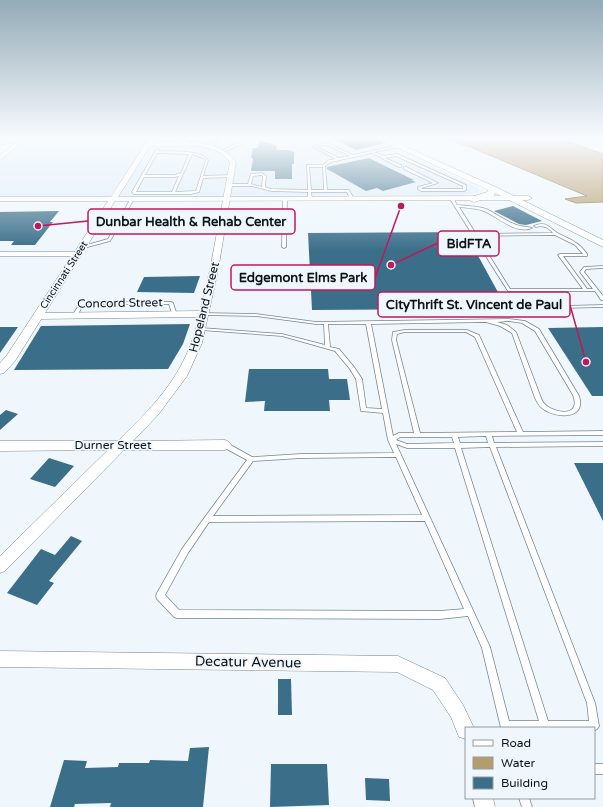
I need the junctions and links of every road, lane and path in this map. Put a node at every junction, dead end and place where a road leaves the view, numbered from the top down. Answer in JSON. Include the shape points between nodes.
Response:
{"nodes":[{"id":1,"x":181,"y":175,"type":"edge"},
{"id":2,"x":127,"y":176,"type":"edge"},
{"id":3,"x":143,"y":176,"type":"joint"},
{"id":4,"x":156,"y":176,"type":"edge"},
{"id":5,"x":230,"y":176,"type":"joint"},
{"id":6,"x":252,"y":176,"type":"edge"},
{"id":7,"x":264,"y":176,"type":"edge"},
{"id":8,"x":309,"y":176,"type":"edge"},
{"id":9,"x":325,"y":176,"type":"edge"},
{"id":10,"x":421,"y":176,"type":"edge"},
{"id":11,"x":441,"y":176,"type":"edge"},
{"id":12,"x":463,"y":176,"type":"edge"},
{"id":13,"x":478,"y":176,"type":"edge"},
{"id":14,"x":202,"y":177,"type":"joint"},
{"id":15,"x":229,"y":185,"type":"junction"},
{"id":16,"x":249,"y":185,"type":"junction"},
{"id":17,"x":263,"y":188,"type":"junction"},
{"id":18,"x":490,"y":188,"type":"junction"},
{"id":19,"x":326,"y":191,"type":"junction"},
{"id":20,"x":173,"y":193,"type":"junction"},
{"id":21,"x":310,"y":195,"type":"junction"},
{"id":22,"x":452,"y":198,"type":"junction"},
{"id":23,"x":474,"y":198,"type":"junction"},
{"id":24,"x":513,"y":198,"type":"junction"},
{"id":25,"x":528,"y":198,"type":"junction"},
{"id":26,"x":0,"y":199,"type":"edge"},
{"id":27,"x":112,"y":199,"type":"junction"},
{"id":28,"x":132,"y":199,"type":"junction"},
{"id":29,"x":228,"y":199,"type":"junction"},
{"id":30,"x":285,"y":199,"type":"junction"},
{"id":31,"x":352,"y":199,"type":"junction"},
{"id":32,"x":456,"y":206,"type":"junction"},
{"id":33,"x":538,"y":226,"type":"dead end"},
{"id":34,"x":530,"y":228,"type":"dead end"},
{"id":35,"x":556,"y":234,"type":"junction"},
{"id":36,"x":473,"y":235,"type":"junction"},
{"id":37,"x":603,"y":235,"type":"edge"},
{"id":38,"x":603,"y":244,"type":"edge"},
{"id":39,"x":284,"y":247,"type":"dead end"},
{"id":40,"x":80,"y":251,"type":"junction"},
{"id":41,"x":0,"y":254,"type":"edge"},
{"id":42,"x":603,"y":267,"type":"edge"},
{"id":43,"x":586,"y":290,"type":"junction"},
{"id":44,"x":596,"y":290,"type":"junction"},
{"id":45,"x":603,"y":299,"type":"edge"},
{"id":46,"x":603,"y":306,"type":"edge"},
{"id":47,"x":562,"y":307,"type":"dead end"},
{"id":48,"x":204,"y":314,"type":"junction"},
{"id":49,"x":175,"y":315,"type":"junction"},
{"id":50,"x":37,"y":316,"type":"junction"},
{"id":51,"x":74,"y":316,"type":"junction"},
{"id":52,"x":488,"y":321,"type":"junction"},
{"id":53,"x":368,"y":322,"type":"junction"},
{"id":54,"x":326,"y":323,"type":"junction"},
{"id":55,"x":201,"y":329,"type":"junction"},
{"id":56,"x":328,"y":348,"type":"junction"},
{"id":57,"x":0,"y":370,"type":"edge"},
{"id":58,"x":385,"y":411,"type":"junction"},
{"id":59,"x":603,"y":433,"type":"edge"},
{"id":60,"x":454,"y":434,"type":"junction"},
{"id":61,"x":488,"y":434,"type":"junction"},
{"id":62,"x":521,"y":434,"type":"junction"},
{"id":63,"x":418,"y":435,"type":"junction"},
{"id":64,"x":391,"y":440,"type":"junction"},
{"id":65,"x":603,"y":444,"type":"edge"},
{"id":66,"x":122,"y":445,"type":"junction"},
{"id":67,"x":226,"y":445,"type":"joint"},
{"id":68,"x":458,"y":445,"type":"junction"},
{"id":69,"x":492,"y":445,"type":"junction"},
{"id":70,"x":1,"y":447,"type":"edge"},
{"id":71,"x":398,"y":455,"type":"junction"},
{"id":72,"x":252,"y":459,"type":"junction"},
{"id":73,"x":427,"y":518,"type":"junction"},
{"id":74,"x":207,"y":519,"type":"junction"},
{"id":75,"x":0,"y":566,"type":"edge"},
{"id":76,"x":470,"y":612,"type":"junction"},
{"id":77,"x":0,"y":659,"type":"edge"},
{"id":78,"x":545,"y":726,"type":"junction"},
{"id":79,"x":506,"y":727,"type":"edge"},
{"id":80,"x":465,"y":728,"type":"edge"}],
"edges":[{"from":1,"to":20,"type":"lane"},
{"from":2,"to":27,"type":"street","name":"Cincinnati Street"},
{"from":3,"to":4,"type":"lane"},
{"from":3,"to":20,"type":"lane","via":[[134,193]]},
{"from":5,"to":14,"type":"lane"},
{"from":5,"to":15,"type":"street","name":"Hopeland Street"},
{"from":6,"to":16,"type":"lane"},
{"from":7,"to":17,"type":"lane"},
{"from":8,"to":21,"type":"lane"},
{"from":9,"to":19,"type":"lane"},
{"from":10,"to":11,"type":"lane","via":[[436,183],[419,188],[422,190],[464,190],[464,186]]},
{"from":12,"to":18,"type":"main road"},
{"from":13,"to":25,"type":"main road"},
{"from":14,"to":20,"type":"lane","via":[[197,192]]},
{"from":15,"to":16,"type":"lane"},
{"from":15,"to":29,"type":"street","name":"Hopeland Street"},
{"from":16,"to":17,"type":"lane"},
{"from":17,"to":21,"type":"lane"},
{"from":18,"to":23,"type":"main road","via":[[491,194]]},
{"from":18,"to":24,"type":"main road"},
{"from":19,"to":21,"type":"lane"},
{"from":19,"to":31,"type":"lane","via":[[348,191]]},
{"from":21,"to":30,"type":"street"},
{"from":21,"to":31,"type":"street"},
{"from":22,"to":23,"type":"street"},
{"from":22,"to":31,"type":"street"},
{"from":22,"to":32,"type":"lane"},
{"from":23,"to":24,"type":"street"},
{"from":24,"to":25,"type":"street"},
{"from":24,"to":38,"type":"main road"},
{"from":25,"to":37,"type":"main road"},
{"from":26,"to":27,"type":"street"},
{"from":27,"to":28,"type":"street"},
{"from":27,"to":40,"type":"street","name":"Cincinnati Street"},
{"from":28,"to":29,"type":"street"},
{"from":28,"to":40,"type":"lane","via":[[109,240]]},
{"from":29,"to":30,"type":"street"},
{"from":29,"to":48,"type":"street","name":"Hopeland Street"},
{"from":30,"to":39,"type":"lane"},
{"from":32,"to":34,"type":"lane","via":[[484,210],[521,229]]},
{"from":32,"to":36,"type":"lane"},
{"from":33,"to":35,"type":"lane","via":[[550,228]]},
{"from":35,"to":36,"type":"lane"},
{"from":35,"to":43,"type":"lane","via":[[576,244],[586,256],[560,255]]},
{"from":36,"to":43,"type":"lane","via":[[509,290]]},
{"from":40,"to":41,"type":"street"},
{"from":40,"to":50,"type":"street","name":"Cincinnati Street"},
{"from":42,"to":44,"type":"lane","via":[[585,268],[582,272]]},
{"from":43,"to":44,"type":"lane"},
{"from":44,"to":45,"type":"lane"},
{"from":46,"to":47,"type":"lane"},
{"from":48,"to":49,"type":"street","name":"Concord Street"},
{"from":48,"to":54,"type":"lane","via":[[256,314]]},
{"from":48,"to":55,"type":"street","name":"Hopeland Street"},
{"from":49,"to":51,"type":"street","name":"Concord Street"},
{"from":49,"to":51,"type":"lane","via":[[171,302],[156,302],[83,303]]},
{"from":50,"to":51,"type":"street","name":"Concord Street"},
{"from":50,"to":57,"type":"street","name":"Cincinnati Street","via":[[11,358]]},
{"from":52,"to":52,"type":"lane","via":[[509,327],[514,332],[543,406],[560,413],[576,409],[576,395],[537,330],[523,322]]},
{"from":52,"to":53,"type":"lane"},
{"from":53,"to":54,"type":"lane"},
{"from":53,"to":58,"type":"lane"},
{"from":54,"to":56,"type":"lane"},
{"from":55,"to":56,"type":"lane","via":[[282,335]]},
{"from":55,"to":66,"type":"street","name":"Hopeland Street","via":[[183,374],[154,412]]},
{"from":56,"to":58,"type":"lane","via":[[337,350],[359,379],[363,410]]},
{"from":58,"to":64,"type":"lane"},
{"from":59,"to":62,"type":"lane"},
{"from":60,"to":61,"type":"lane"},
{"from":60,"to":63,"type":"lane"},
{"from":60,"to":68,"type":"lane"},
{"from":61,"to":62,"type":"lane"},
{"from":61,"to":69,"type":"lane"},
{"from":62,"to":63,"type":"lane","via":[[477,336],[467,331],[404,331],[395,333],[394,340]]},
{"from":63,"to":64,"type":"lane","via":[[399,435]]},
{"from":64,"to":68,"type":"lane","via":[[406,446]]},
{"from":64,"to":71,"type":"lane"},
{"from":65,"to":69,"type":"lane"},
{"from":66,"to":67,"type":"street","name":"Durner Street"},
{"from":66,"to":70,"type":"street","name":"Durner Street"},
{"from":66,"to":75,"type":"street","name":"Hopeland Street"},
{"from":67,"to":72,"type":"lane"},
{"from":68,"to":69,"type":"lane"},
{"from":68,"to":78,"type":"lane"},
{"from":69,"to":78,"type":"lane","via":[[591,703],[594,726]]},
{"from":71,"to":72,"type":"lane"},
{"from":71,"to":73,"type":"lane"},
{"from":72,"to":74,"type":"lane"},
{"from":73,"to":74,"type":"lane"},
{"from":73,"to":76,"type":"lane"},
{"from":74,"to":76,"type":"lane","via":[[160,596],[177,614],[440,615]]},
{"from":76,"to":79,"type":"lane","via":[[486,647]]},
{"from":77,"to":80,"type":"street","name":"Decatur Avenue","via":[[398,664],[439,684]]},
{"from":78,"to":79,"type":"lane"}]}
